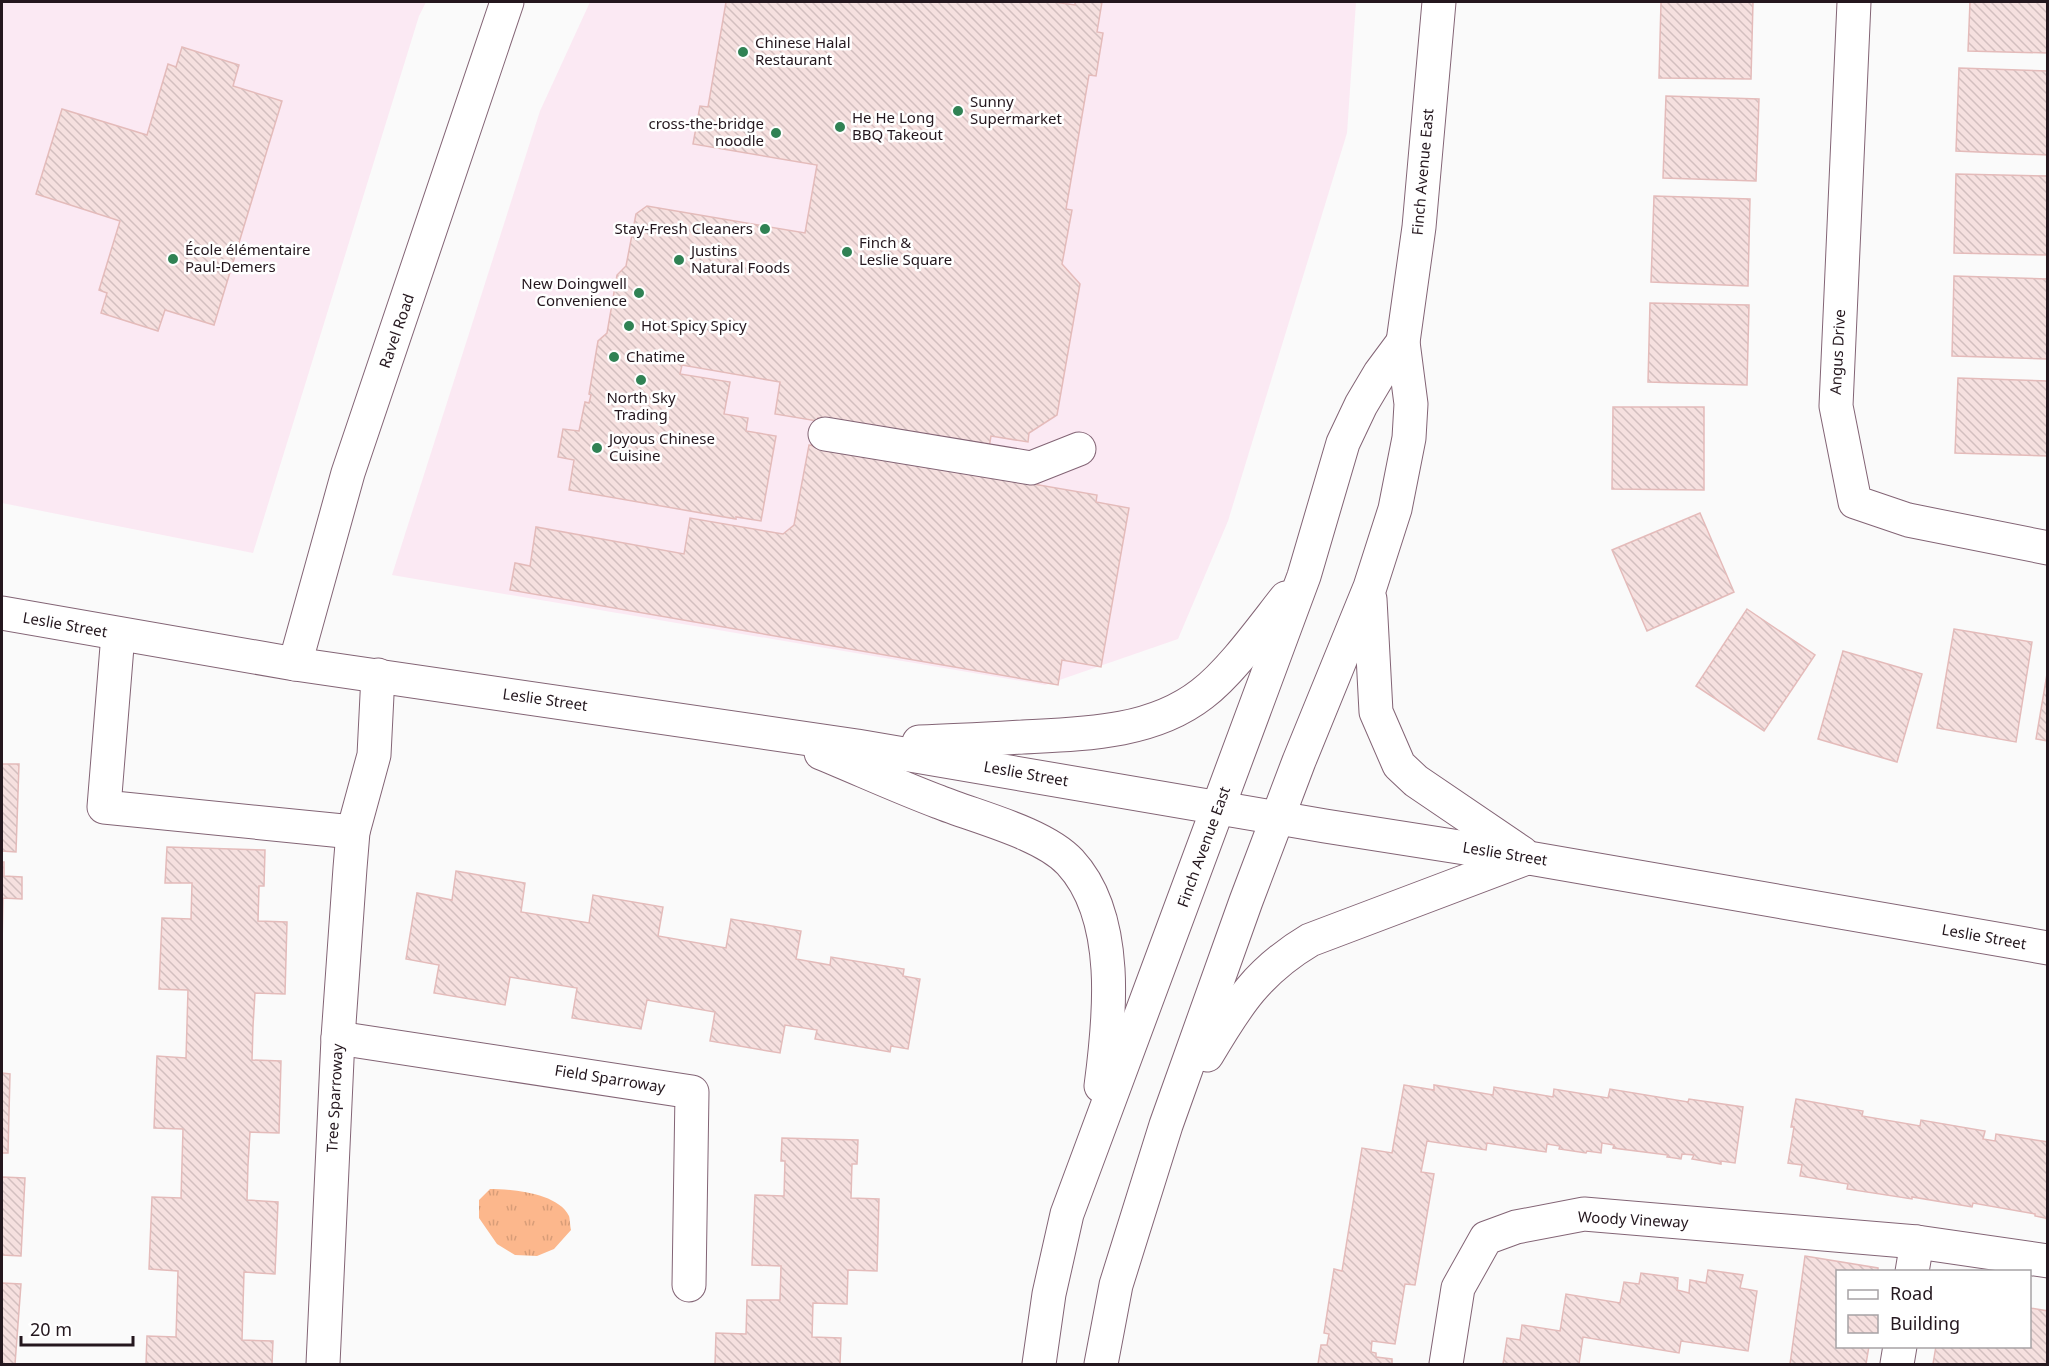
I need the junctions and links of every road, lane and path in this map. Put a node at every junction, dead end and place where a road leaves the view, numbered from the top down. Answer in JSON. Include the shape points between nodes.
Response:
{"nodes":[{"id":1,"x":507,"y":2,"type":"edge"},
{"id":2,"x":1439,"y":2,"type":"edge"},
{"id":3,"x":1854,"y":2,"type":"edge"},
{"id":4,"x":1403,"y":342,"type":"junction"},
{"id":5,"x":825,"y":434,"type":"dead end"},
{"id":6,"x":1079,"y":449,"type":"dead end"},
{"id":7,"x":2048,"y":548,"type":"edge"},
{"id":8,"x":1304,"y":576,"type":"junction"},
{"id":9,"x":1370,"y":587,"type":"junction"},
{"id":10,"x":2,"y":614,"type":"edge"},
{"id":11,"x":118,"y":634,"type":"junction"},
{"id":12,"x":295,"y":663,"type":"junction"},
{"id":13,"x":378,"y":675,"type":"junction"},
{"id":14,"x":775,"y":734,"type":"junction"},
{"id":15,"x":857,"y":746,"type":"junction"},
{"id":16,"x":1219,"y":807,"type":"junction"},
{"id":17,"x":1278,"y":817,"type":"junction"},
{"id":18,"x":353,"y":832,"type":"junction"},
{"id":19,"x":1529,"y":858,"type":"junction"},
{"id":20,"x":2048,"y":948,"type":"edge"},
{"id":21,"x":338,"y":1038,"type":"junction"},
{"id":22,"x":1166,"y":1125,"type":"junction"},
{"id":23,"x":1093,"y":1142,"type":"junction"},
{"id":24,"x":1915,"y":1257,"type":"edge"},
{"id":25,"x":2048,"y":1261,"type":"edge"},
{"id":26,"x":689,"y":1285,"type":"dead end"},
{"id":27,"x":1900,"y":1348,"type":"edge"},
{"id":28,"x":323,"y":1365,"type":"edge"},
{"id":29,"x":1039,"y":1365,"type":"edge"},
{"id":30,"x":1101,"y":1365,"type":"edge"},
{"id":31,"x":1446,"y":1365,"type":"edge"},
{"id":32,"x":1897,"y":1365,"type":"edge"}],
"edges":[{"from":1,"to":12,"type":"main road","name":"Ravel Road","via":[[348,473]]},
{"from":2,"to":4,"type":"main road","name":"Finch Avenue East","via":[[1419,227]]},
{"from":3,"to":7,"type":"main road","name":"Angus Drive","via":[[1836,406],[1855,502],[1908,520]]},
{"from":4,"to":8,"type":"main road","name":"Finch Avenue East","via":[[1360,405],[1343,443]]},
{"from":4,"to":9,"type":"main road","name":"Finch Avenue East","via":[[1411,404],[1409,438],[1395,509]]},
{"from":5,"to":6,"type":"main road","via":[[1031,468]]},
{"from":8,"to":15,"type":"main road","via":[[1224,673],[1203,694],[1174,712],[1090,733]]},
{"from":8,"to":16,"type":"main road","name":"Finch Avenue East"},
{"from":9,"to":17,"type":"main road","name":"Finch Avenue East"},
{"from":9,"to":19,"type":"main road","via":[[1376,712],[1399,765],[1416,781]]},
{"from":10,"to":11,"type":"main road","name":"Leslie Street"},
{"from":11,"to":12,"type":"main road","name":"Leslie Street"},
{"from":11,"to":18,"type":"main road","via":[[104,807]]},
{"from":12,"to":13,"type":"main road","name":"Leslie Street"},
{"from":13,"to":14,"type":"main road","name":"Leslie Street"},
{"from":13,"to":18,"type":"main road","name":"Tree Sparroway","via":[[374,755]]},
{"from":14,"to":15,"type":"main road","name":"Leslie Street"},
{"from":14,"to":23,"type":"main road","via":[[1044,842],[1070,862],[1091,895],[1107,956],[1109,1006]]},
{"from":15,"to":16,"type":"main road","name":"Leslie Street"},
{"from":16,"to":17,"type":"main road","name":"Leslie Street"},
{"from":16,"to":23,"type":"main road","name":"Finch Avenue East"},
{"from":17,"to":19,"type":"main road","name":"Leslie Street"},
{"from":17,"to":22,"type":"main road","name":"Finch Avenue East"},
{"from":18,"to":21,"type":"main road","name":"Tree Sparroway"},
{"from":19,"to":20,"type":"main road","name":"Leslie Street"},
{"from":19,"to":22,"type":"main road","via":[[1310,940],[1286,954],[1233,1011]]},
{"from":21,"to":26,"type":"main road","name":"Field Sparroway","via":[[692,1092]]},
{"from":21,"to":28,"type":"main road","name":"Tree Sparroway"},
{"from":22,"to":30,"type":"main road","name":"Finch Avenue East","via":[[1116,1285]]},
{"from":23,"to":29,"type":"main road","name":"Finch Avenue East","via":[[1067,1214],[1049,1294]]},
{"from":24,"to":25,"type":"main road","name":"Woody Vineway"},
{"from":24,"to":31,"type":"main road","name":"Woody Vineway","via":[[1584,1214],[1516,1227],[1486,1238],[1458,1288]]},
{"from":27,"to":32,"type":"main road"}]}
